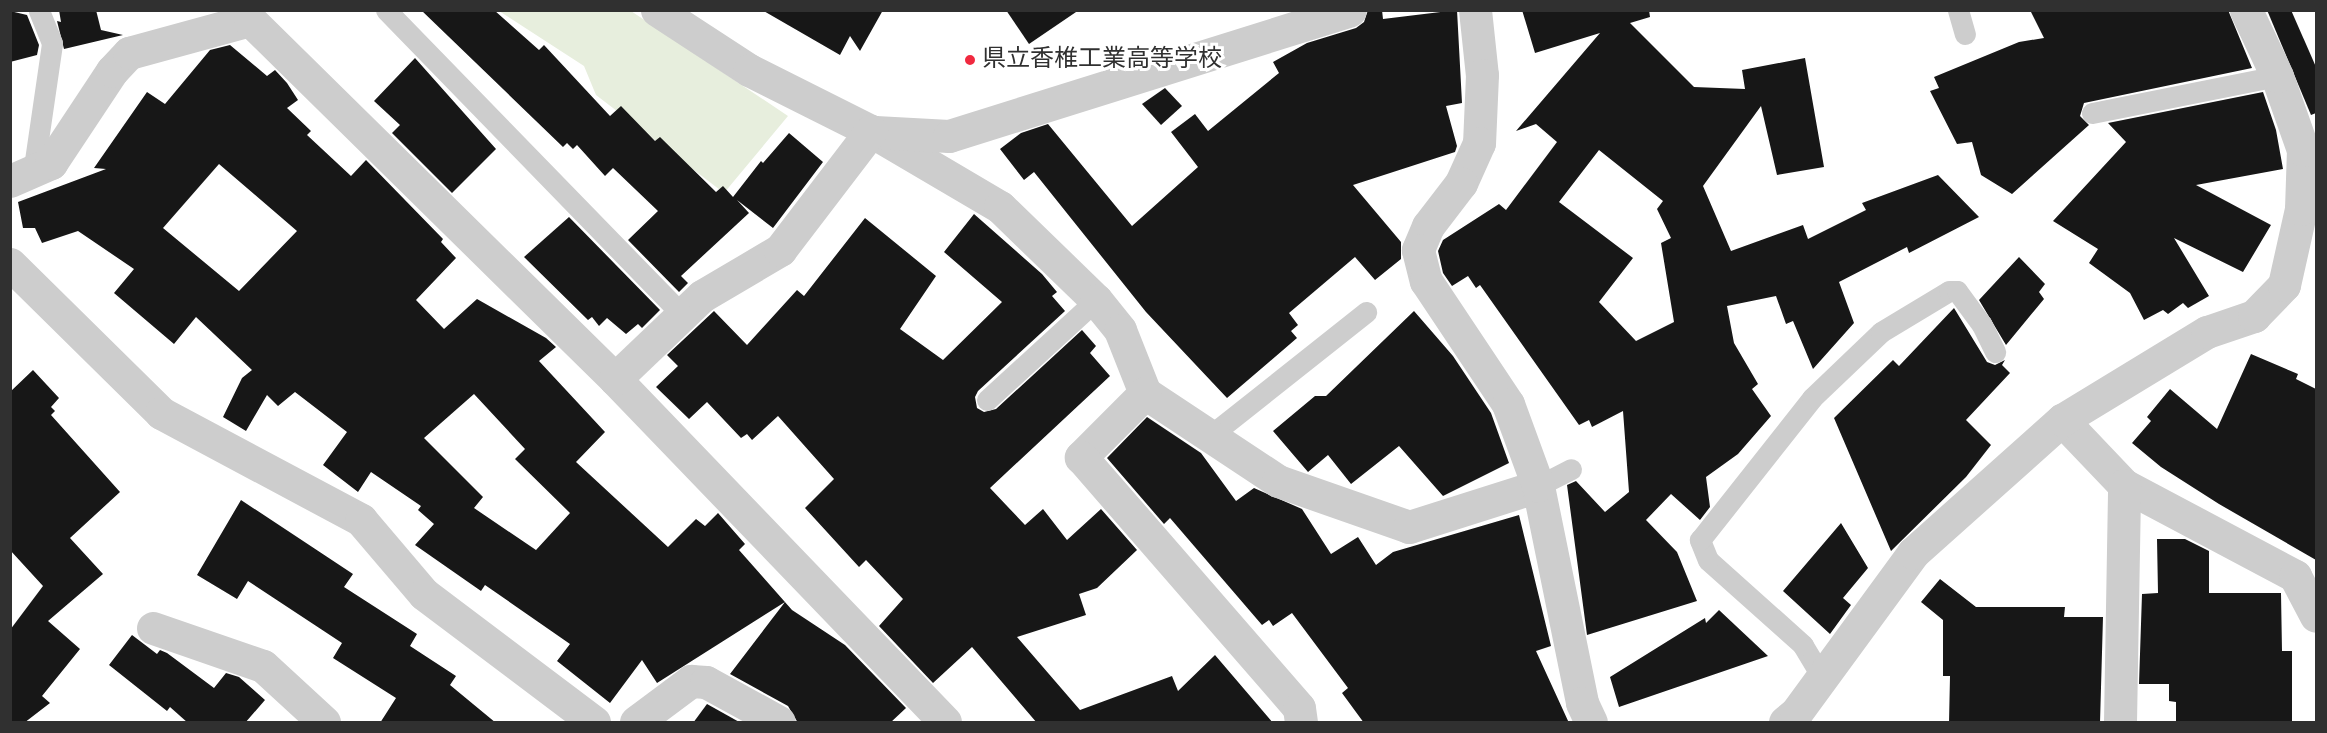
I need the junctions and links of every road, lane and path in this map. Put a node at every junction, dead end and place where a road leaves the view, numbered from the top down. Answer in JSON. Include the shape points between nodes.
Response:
{"nodes":[{"id":1,"x":39,"y":10,"type":"edge"},
{"id":2,"x":386,"y":10,"type":"edge"},
{"id":3,"x":657,"y":10,"type":"edge"},
{"id":4,"x":1350,"y":10,"type":"edge"},
{"id":5,"x":1475,"y":10,"type":"edge"},
{"id":6,"x":1958,"y":10,"type":"edge"},
{"id":7,"x":2246,"y":10,"type":"edge"},
{"id":8,"x":1965,"y":34,"type":"dead end"},
{"id":9,"x":2277,"y":76,"type":"junction"},
{"id":10,"x":2092,"y":113,"type":"dead end"},
{"id":11,"x":871,"y":131,"type":"junction"},
{"id":12,"x":2310,"y":147,"type":"edge"},
{"id":13,"x":22,"y":177,"type":"edge"},
{"id":14,"x":10,"y":264,"type":"edge"},
{"id":15,"x":1096,"y":300,"type":"junction"},
{"id":16,"x":1366,"y":312,"type":"dead end"},
{"id":17,"x":683,"y":315,"type":"junction"},
{"id":18,"x":1995,"y":352,"type":"dead end"},
{"id":19,"x":615,"y":380,"type":"junction"},
{"id":20,"x":1145,"y":393,"type":"junction"},
{"id":21,"x":987,"y":399,"type":"dead end"},
{"id":22,"x":2062,"y":420,"type":"junction"},
{"id":23,"x":1211,"y":435,"type":"junction"},
{"id":24,"x":1570,"y":469,"type":"dead end"},
{"id":25,"x":2124,"y":484,"type":"junction"},
{"id":26,"x":1538,"y":486,"type":"junction"},
{"id":27,"x":2316,"y":616,"type":"edge"},
{"id":28,"x":153,"y":628,"type":"dead end"},
{"id":29,"x":1822,"y":677,"type":"junction"},
{"id":30,"x":324,"y":723,"type":"edge"},
{"id":31,"x":594,"y":723,"type":"edge"},
{"id":32,"x":636,"y":723,"type":"edge"},
{"id":33,"x":779,"y":723,"type":"edge"},
{"id":34,"x":945,"y":723,"type":"edge"},
{"id":35,"x":1301,"y":723,"type":"edge"},
{"id":36,"x":1591,"y":723,"type":"edge"},
{"id":37,"x":1785,"y":723,"type":"edge"},
{"id":38,"x":2120,"y":723,"type":"edge"}],
"edges":[{"from":1,"to":13,"type":"lane","via":[[52,43]]},
{"from":2,"to":17,"type":"lane"},
{"from":3,"to":11,"type":"street","via":[[749,70]]},
{"from":4,"to":11,"type":"street","via":[[950,136]]},
{"from":5,"to":26,"type":"street","via":[[1482,75],[1479,143],[1461,183],[1428,226],[1418,250],[1426,281],[1508,404]]},
{"from":6,"to":8,"type":"lane"},
{"from":7,"to":9,"type":"street"},
{"from":9,"to":10,"type":"lane"},
{"from":9,"to":12,"type":"street"},
{"from":11,"to":15,"type":"street","via":[[1000,207]]},
{"from":11,"to":17,"type":"street","via":[[780,250],[702,296]]},
{"from":12,"to":22,"type":"street","via":[[2284,285],[2254,316],[2207,332]]},
{"from":13,"to":19,"type":"street","via":[[51,163],[112,71],[129,53],[250,20]]},
{"from":14,"to":31,"type":"street","via":[[161,413],[361,520],[424,594]]},
{"from":15,"to":20,"type":"street","via":[[1120,330]]},
{"from":15,"to":21,"type":"lane"},
{"from":16,"to":23,"type":"lane"},
{"from":17,"to":19,"type":"street"},
{"from":18,"to":29,"type":"lane","via":[[1982,325],[1957,291],[1949,291],[1881,332],[1812,398],[1700,540],[1708,560],[1803,645]]},
{"from":19,"to":34,"type":"street"},
{"from":20,"to":23,"type":"street"},
{"from":20,"to":35,"type":"street","via":[[1081,457],[1299,708]]},
{"from":22,"to":25,"type":"street"},
{"from":22,"to":29,"type":"street","via":[[1914,553]]},
{"from":23,"to":26,"type":"street","via":[[1278,481],[1409,527]]},
{"from":24,"to":26,"type":"lane"},
{"from":25,"to":27,"type":"street","via":[[2295,576]]},
{"from":25,"to":38,"type":"street"},
{"from":26,"to":36,"type":"street","via":[[1582,703]]},
{"from":28,"to":30,"type":"street","via":[[263,666]]},
{"from":29,"to":37,"type":"street"},
{"from":32,"to":33,"type":"street","via":[[691,681],[706,682]]}]}
